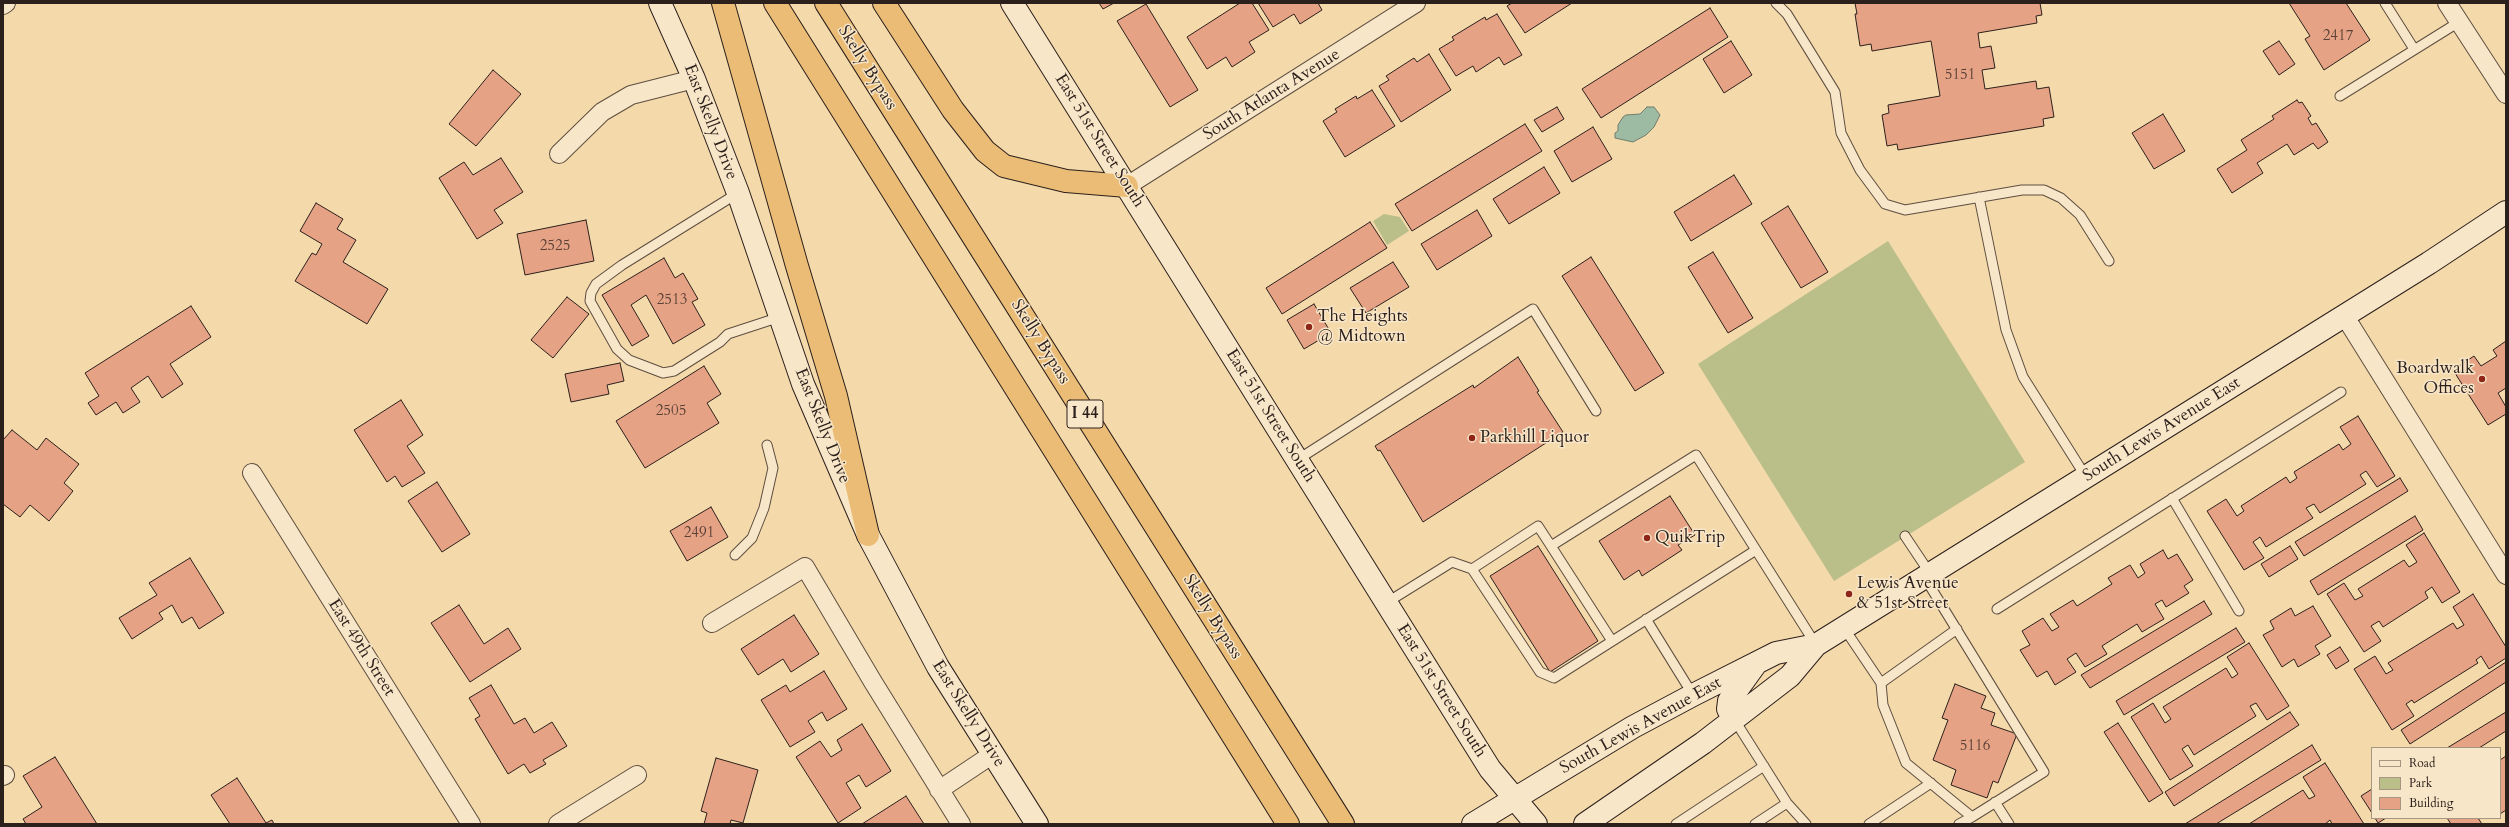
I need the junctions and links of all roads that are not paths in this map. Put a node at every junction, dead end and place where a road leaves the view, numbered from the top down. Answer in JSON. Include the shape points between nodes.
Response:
{"nodes":[{"id":1,"x":6,"y":3,"type":"edge"},
{"id":2,"x":660,"y":3,"type":"edge"},
{"id":3,"x":723,"y":3,"type":"edge"},
{"id":4,"x":775,"y":3,"type":"edge"},
{"id":5,"x":826,"y":3,"type":"edge"},
{"id":6,"x":884,"y":3,"type":"edge"},
{"id":7,"x":1012,"y":3,"type":"edge"},
{"id":8,"x":1416,"y":3,"type":"edge"},
{"id":9,"x":1776,"y":3,"type":"edge"},
{"id":10,"x":2384,"y":3,"type":"edge"},
{"id":11,"x":2447,"y":3,"type":"edge"},
{"id":12,"x":3,"y":5,"type":"edge"},
{"id":13,"x":2459,"y":22,"type":"junction"},
{"id":14,"x":2414,"y":49,"type":"junction"},
{"id":15,"x":694,"y":79,"type":"junction"},
{"id":16,"x":2506,"y":94,"type":"edge"},
{"id":17,"x":2340,"y":96,"type":"dead end"},
{"id":18,"x":559,"y":154,"type":"dead end"},
{"id":19,"x":1127,"y":186,"type":"junction"},
{"id":20,"x":738,"y":193,"type":"junction"},
{"id":21,"x":1978,"y":197,"type":"junction"},
{"id":22,"x":2506,"y":212,"type":"edge"},
{"id":23,"x":2109,"y":261,"type":"dead end"},
{"id":24,"x":2344,"y":316,"type":"junction"},
{"id":25,"x":780,"y":317,"type":"junction"},
{"id":26,"x":2341,"y":392,"type":"dead end"},
{"id":27,"x":1596,"y":411,"type":"dead end"},
{"id":28,"x":767,"y":445,"type":"dead end"},
{"id":29,"x":1298,"y":460,"type":"junction"},
{"id":30,"x":252,"y":472,"type":"dead end"},
{"id":31,"x":2086,"y":477,"type":"junction"},
{"id":32,"x":2172,"y":498,"type":"junction"},
{"id":33,"x":868,"y":535,"type":"junction"},
{"id":34,"x":1905,"y":536,"type":"dead end"},
{"id":35,"x":1551,"y":546,"type":"junction"},
{"id":36,"x":1756,"y":550,"type":"junction"},
{"id":37,"x":735,"y":555,"type":"dead end"},
{"id":38,"x":1472,"y":569,"type":"junction"},
{"id":39,"x":2506,"y":574,"type":"edge"},
{"id":40,"x":1928,"y":576,"type":"junction"},
{"id":41,"x":1386,"y":603,"type":"junction"},
{"id":42,"x":1997,"y":609,"type":"dead end"},
{"id":43,"x":2239,"y":611,"type":"dead end"},
{"id":44,"x":1646,"y":619,"type":"junction"},
{"id":45,"x":712,"y":623,"type":"dead end"},
{"id":46,"x":1844,"y":628,"type":"junction"},
{"id":47,"x":1957,"y":629,"type":"junction"},
{"id":48,"x":1612,"y":641,"type":"junction"},
{"id":49,"x":1816,"y":645,"type":"junction"},
{"id":50,"x":1755,"y":664,"type":"junction"},
{"id":51,"x":1881,"y":683,"type":"junction"},
{"id":52,"x":1693,"y":694,"type":"junction"},
{"id":53,"x":1734,"y":719,"type":"junction"},
{"id":54,"x":993,"y":754,"type":"junction"},
{"id":55,"x":1764,"y":766,"type":"junction"},
{"id":56,"x":637,"y":775,"type":"dead end"},
{"id":57,"x":1931,"y":783,"type":"junction"},
{"id":58,"x":939,"y":790,"type":"junction"},
{"id":59,"x":1514,"y":800,"type":"junction"},
{"id":60,"x":1995,"y":802,"type":"junction"},
{"id":61,"x":1787,"y":803,"type":"junction"},
{"id":62,"x":1972,"y":817,"type":"junction"},
{"id":63,"x":471,"y":824,"type":"edge"},
{"id":64,"x":558,"y":824,"type":"edge"},
{"id":65,"x":961,"y":824,"type":"edge"},
{"id":66,"x":1037,"y":824,"type":"edge"},
{"id":67,"x":1288,"y":824,"type":"edge"},
{"id":68,"x":1343,"y":824,"type":"edge"},
{"id":69,"x":1473,"y":824,"type":"edge"},
{"id":70,"x":1536,"y":824,"type":"edge"},
{"id":71,"x":1585,"y":824,"type":"edge"},
{"id":72,"x":1676,"y":824,"type":"edge"},
{"id":73,"x":1755,"y":824,"type":"edge"},
{"id":74,"x":1806,"y":824,"type":"edge"},
{"id":75,"x":1869,"y":824,"type":"edge"},
{"id":76,"x":1959,"y":824,"type":"edge"},
{"id":77,"x":2009,"y":824,"type":"edge"}],
"edges":[{"from":1,"to":12,"type":"street"},
{"from":2,"to":15,"type":"main road","name":"East Skelly Drive"},
{"from":3,"to":33,"type":"highway","via":[[836,396]]},
{"from":4,"to":67,"type":"highway","number":"I 44"},
{"from":5,"to":68,"type":"highway","name":"Skelly Bypass","number":"I 44"},
{"from":6,"to":19,"type":"highway","via":[[953,110],[985,151],[1004,166],[1066,181]]},
{"from":7,"to":19,"type":"main road","name":"East 51st Street South"},
{"from":8,"to":19,"type":"street","name":"South Atlanta Avenue"},
{"from":9,"to":21,"type":"lane","via":[[1787,14],[1834,92],[1841,133],[1860,170],[1885,204],[1905,210]]},
{"from":10,"to":14,"type":"lane"},
{"from":11,"to":13,"type":"street"},
{"from":13,"to":14,"type":"lane"},
{"from":13,"to":16,"type":"street"},
{"from":14,"to":17,"type":"lane"},
{"from":15,"to":18,"type":"street","via":[[631,95],[602,112]]},
{"from":15,"to":20,"type":"main road","name":"East Skelly Drive"},
{"from":19,"to":29,"type":"main road","name":"East 51st Street South"},
{"from":20,"to":25,"type":"main road","name":"East Skelly Drive"},
{"from":20,"to":25,"type":"lane","via":[[601,280],[591,293],[590,301],[617,349],[629,360],[663,373],[674,370],[720,342],[728,334]]},
{"from":21,"to":23,"type":"lane","via":[[2022,190],[2044,190],[2061,198],[2080,215]]},
{"from":21,"to":31,"type":"lane","via":[[2006,330],[2023,377]]},
{"from":22,"to":24,"type":"main road","name":"South Lewis Avenue East"},
{"from":24,"to":31,"type":"main road","name":"South Lewis Avenue East"},
{"from":24,"to":39,"type":"street"},
{"from":25,"to":33,"type":"main road","name":"East Skelly Drive","via":[[803,384]]},
{"from":26,"to":32,"type":"lane"},
{"from":27,"to":29,"type":"lane","via":[[1533,309]]},
{"from":28,"to":37,"type":"lane","via":[[773,468],[764,508],[752,538]]},
{"from":29,"to":41,"type":"main road","name":"East 51st Street South"},
{"from":30,"to":63,"type":"street","name":"East 49th Street"},
{"from":31,"to":40,"type":"main road","name":"South Lewis Avenue East"},
{"from":32,"to":42,"type":"lane"},
{"from":32,"to":43,"type":"lane"},
{"from":33,"to":54,"type":"main road","name":"East Skelly Drive","via":[[938,667]]},
{"from":34,"to":40,"type":"lane"},
{"from":35,"to":36,"type":"lane","via":[[1696,455]]},
{"from":35,"to":38,"type":"lane","via":[[1538,526]]},
{"from":35,"to":48,"type":"lane"},
{"from":36,"to":44,"type":"lane"},
{"from":36,"to":49,"type":"lane"},
{"from":38,"to":41,"type":"lane","via":[[1452,562]]},
{"from":38,"to":48,"type":"lane","via":[[1540,672],[1554,678]]},
{"from":40,"to":46,"type":"main road","name":"South Lewis Avenue East"},
{"from":40,"to":47,"type":"lane"},
{"from":41,"to":59,"type":"main road","name":"East 51st Street South","via":[[1490,769]]},
{"from":44,"to":48,"type":"lane"},
{"from":44,"to":52,"type":"lane"},
{"from":45,"to":58,"type":"street","via":[[805,567]]},
{"from":46,"to":49,"type":"main road","name":"South Lewis Avenue East"},
{"from":46,"to":51,"type":"lane"},
{"from":47,"to":51,"type":"lane"},
{"from":47,"to":60,"type":"lane","via":[[2044,772]]},
{"from":49,"to":50,"type":"main road","name":"South Lewis Avenue East","via":[[1776,653]]},
{"from":49,"to":53,"type":"main road","name":"South Lewis Avenue East","via":[[1790,676]]},
{"from":50,"to":52,"type":"main road","name":"South Lewis Avenue East"},
{"from":50,"to":53,"type":"main road","via":[[1729,701],[1728,709]]},
{"from":51,"to":57,"type":"lane","via":[[1883,705],[1906,764]]},
{"from":52,"to":59,"type":"main road","name":"South Lewis Avenue East","via":[[1633,727]]},
{"from":53,"to":55,"type":"lane"},
{"from":53,"to":71,"type":"main road","name":"South Lewis Avenue East"},
{"from":54,"to":58,"type":"street"},
{"from":54,"to":66,"type":"main road","name":"East Skelly Drive"},
{"from":55,"to":61,"type":"lane"},
{"from":55,"to":72,"type":"lane"},
{"from":56,"to":64,"type":"street"},
{"from":57,"to":62,"type":"lane"},
{"from":57,"to":75,"type":"lane"},
{"from":58,"to":65,"type":"street"},
{"from":59,"to":69,"type":"main road","name":"South Lewis Avenue East"},
{"from":59,"to":70,"type":"main road","name":"East 51st Street South"},
{"from":60,"to":62,"type":"lane"},
{"from":60,"to":77,"type":"lane"},
{"from":61,"to":73,"type":"lane"},
{"from":61,"to":74,"type":"lane"},
{"from":62,"to":76,"type":"lane"}]}
